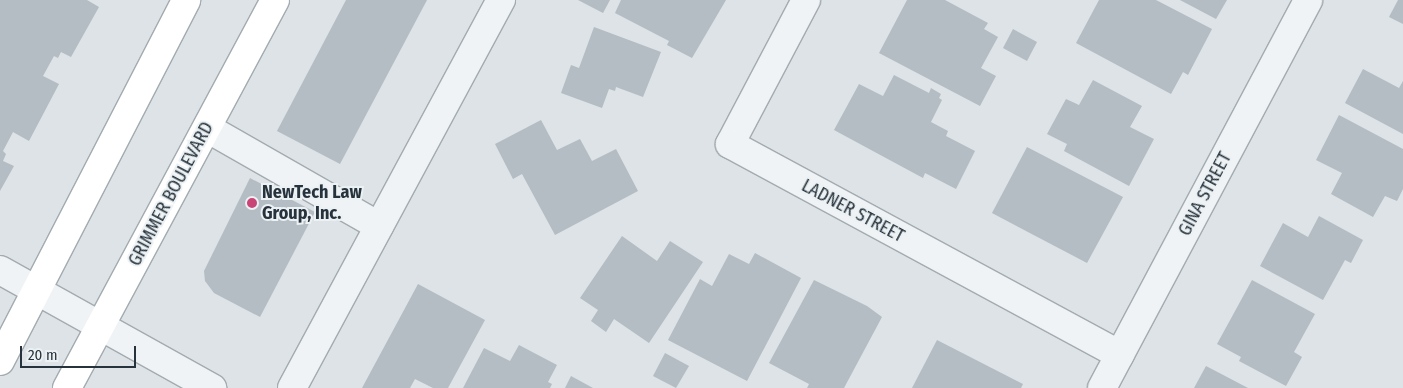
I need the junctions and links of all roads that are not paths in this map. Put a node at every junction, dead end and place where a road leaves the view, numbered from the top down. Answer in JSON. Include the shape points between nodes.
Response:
{"nodes":[{"id":1,"x":274,"y":0,"type":"edge"},
{"id":2,"x":501,"y":0,"type":"edge"},
{"id":3,"x":806,"y":0,"type":"edge"},
{"id":4,"x":1308,"y":0,"type":"edge"},
{"id":5,"x":180,"y":2,"type":"edge"},
{"id":6,"x":206,"y":128,"type":"junction"},
{"id":7,"x":379,"y":226,"type":"junction"},
{"id":8,"x":0,"y":270,"type":"edge"},
{"id":9,"x":38,"y":290,"type":"junction"},
{"id":10,"x":100,"y":324,"type":"junction"},
{"id":11,"x":1120,"y":355,"type":"junction"},
{"id":12,"x":0,"y":361,"type":"edge"},
{"id":13,"x":67,"y":388,"type":"edge"},
{"id":14,"x":212,"y":388,"type":"edge"},
{"id":15,"x":292,"y":388,"type":"edge"},
{"id":16,"x":1102,"y":388,"type":"edge"}],
"edges":[{"from":1,"to":6,"type":"main road","name":"GRIMMER BOULEVARD"},
{"from":2,"to":7,"type":"street"},
{"from":3,"to":11,"type":"street","name":"LADNER STREET","via":[[730,144]]},
{"from":4,"to":11,"type":"street","name":"GINA STREET"},
{"from":5,"to":9,"type":"main road"},
{"from":6,"to":7,"type":"street"},
{"from":6,"to":10,"type":"main road","name":"GRIMMER BOULEVARD"},
{"from":7,"to":15,"type":"street"},
{"from":8,"to":9,"type":"street"},
{"from":9,"to":10,"type":"street"},
{"from":9,"to":12,"type":"main road"},
{"from":10,"to":13,"type":"main road","name":"GRIMMER BOULEVARD"},
{"from":10,"to":14,"type":"street"},
{"from":11,"to":16,"type":"street","name":"GINA STREET"}]}
